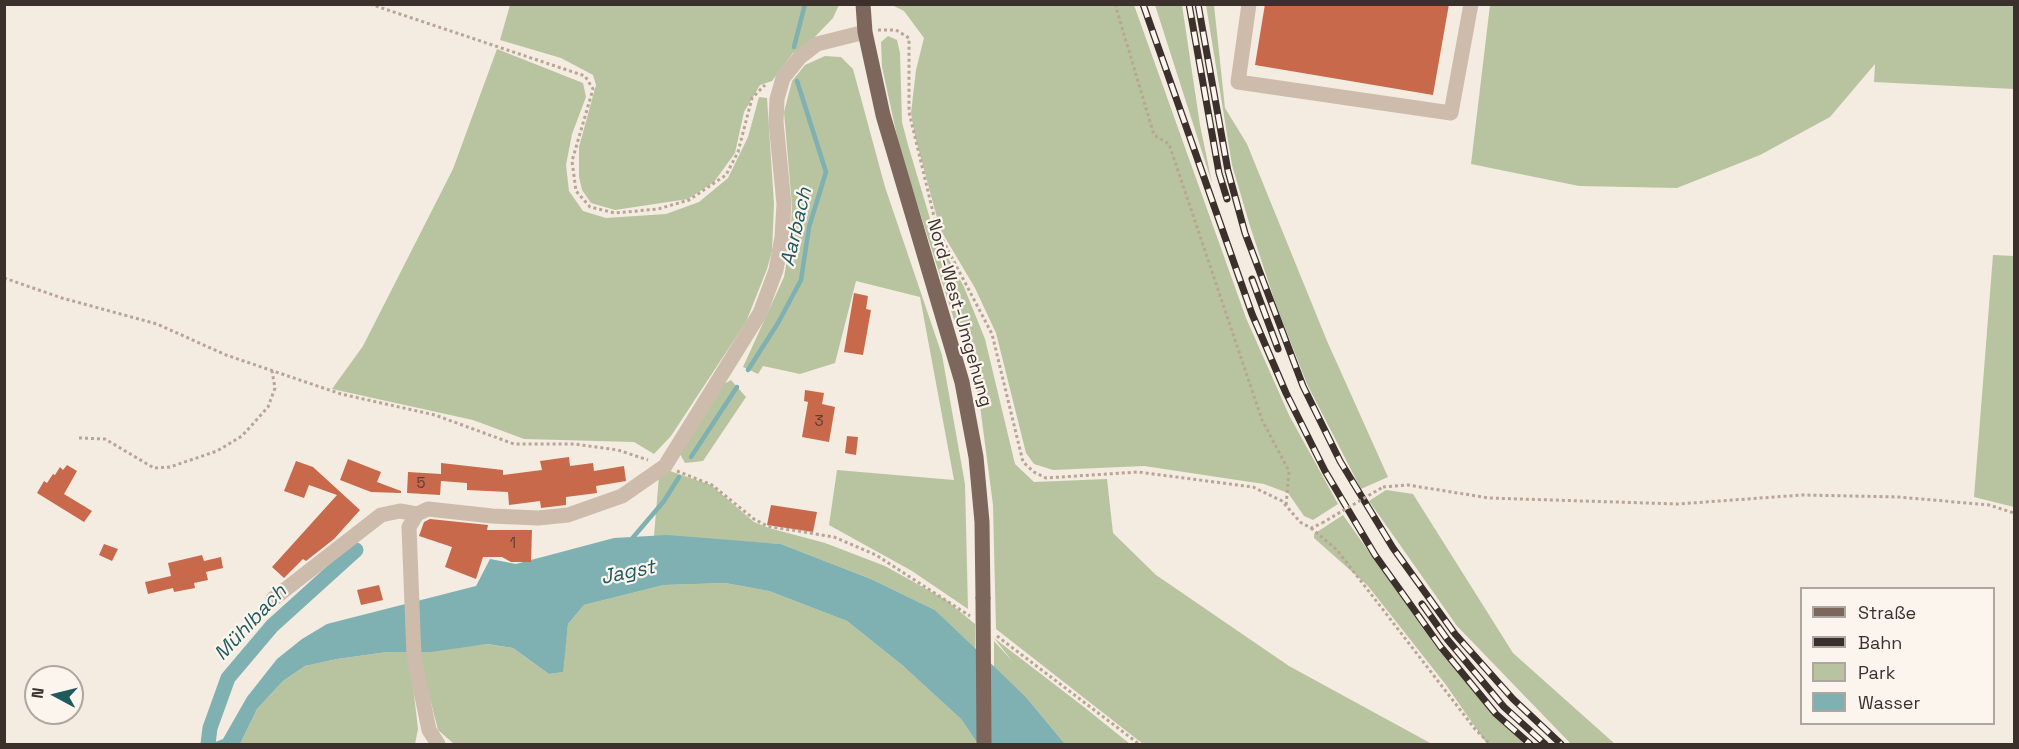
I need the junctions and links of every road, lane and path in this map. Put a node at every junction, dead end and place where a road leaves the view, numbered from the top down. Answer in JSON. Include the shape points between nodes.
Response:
{"nodes":[{"id":1,"x":370,"y":4,"type":"edge"},
{"id":2,"x":863,"y":4,"type":"edge"},
{"id":3,"x":1115,"y":4,"type":"edge"},
{"id":4,"x":1249,"y":4,"type":"edge"},
{"id":5,"x":1472,"y":4,"type":"edge"},
{"id":6,"x":865,"y":32,"type":"junction"},
{"id":7,"x":783,"y":78,"type":"junction"},
{"id":8,"x":4,"y":278,"type":"edge"},
{"id":9,"x":272,"y":371,"type":"junction"},
{"id":10,"x":79,"y":438,"type":"dead end"},
{"id":11,"x":665,"y":466,"type":"junction"},
{"id":12,"x":1286,"y":506,"type":"junction"},
{"id":13,"x":2014,"y":513,"type":"edge"},
{"id":14,"x":417,"y":514,"type":"junction"},
{"id":15,"x":1311,"y":528,"type":"junction"},
{"id":16,"x":273,"y":599,"type":"dead end"},
{"id":17,"x":975,"y":620,"type":"dead end"},
{"id":18,"x":994,"y":633,"type":"dead end"},
{"id":19,"x":438,"y":744,"type":"edge"},
{"id":20,"x":984,"y":744,"type":"edge"},
{"id":21,"x":1139,"y":744,"type":"edge"},
{"id":22,"x":1490,"y":744,"type":"edge"}],
"edges":[{"from":1,"to":7,"type":"path","via":[[585,76],[592,89],[572,161],[576,191],[590,207],[615,213],[658,209],[689,200],[726,175],[738,152],[752,98],[767,84]]},
{"from":2,"to":6,"type":"main road","name":"Nord-West-Umgehung"},
{"from":3,"to":12,"type":"path","via":[[1154,135],[1168,144],[1262,420],[1289,471]]},
{"from":4,"to":5,"type":"street","via":[[1238,82],[1451,112]]},
{"from":6,"to":7,"type":"street","via":[[817,44]]},
{"from":6,"to":12,"type":"path","via":[[896,30],[909,38],[909,112],[937,229],[992,334],[1023,462],[1046,478],[1138,472],[1253,487]]},
{"from":6,"to":20,"type":"main road","name":"Nord-West-Umgehung","bridge":true,"via":[[883,115],[962,382],[976,456],[982,522]]},
{"from":7,"to":11,"type":"street","via":[[777,111],[782,237],[776,270],[760,313]]},
{"from":8,"to":9,"type":"path","via":[[157,324]]},
{"from":9,"to":10,"type":"path","via":[[275,388],[268,407],[242,436],[217,452],[154,468],[105,439]]},
{"from":9,"to":11,"type":"path","via":[[341,394],[435,415],[514,444],[574,444],[618,450]]},
{"from":11,"to":14,"type":"street","via":[[622,496],[568,515],[492,516],[428,508]]},
{"from":11,"to":17,"type":"path","via":[[712,485],[767,526],[834,537],[876,555]]},
{"from":12,"to":15,"type":"path"},
{"from":13,"to":15,"type":"path","bridge":true,"via":[[1989,505],[1899,496],[1802,495],[1678,504],[1489,498],[1408,484],[1383,487]]},
{"from":14,"to":16,"type":"street","via":[[400,511],[381,515]]},
{"from":14,"to":19,"type":"street","via":[[409,527],[414,657],[429,730]]},
{"from":15,"to":22,"type":"path","via":[[1337,550]]},
{"from":18,"to":21,"type":"path"}]}
